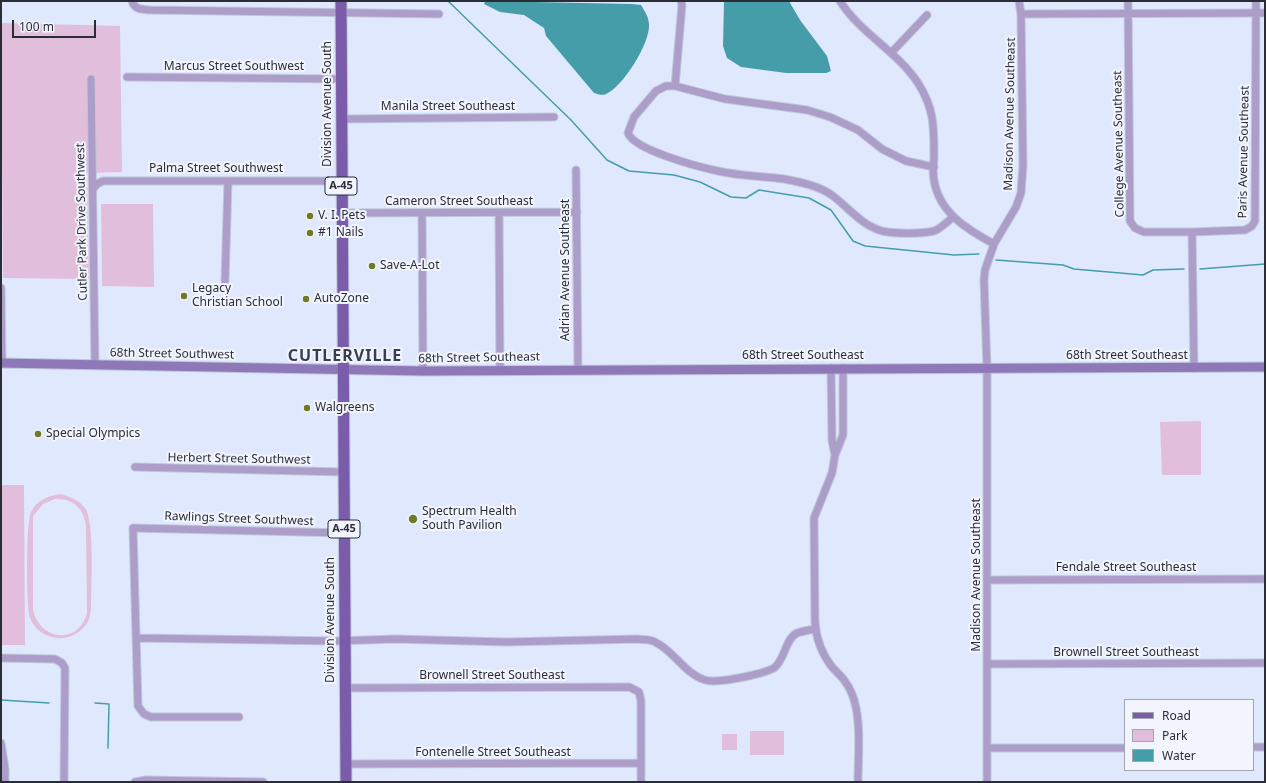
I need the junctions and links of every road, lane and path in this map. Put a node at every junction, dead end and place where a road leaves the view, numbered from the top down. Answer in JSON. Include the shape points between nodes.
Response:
{"nodes":[{"id":1,"x":341,"y":1,"type":"edge"},
{"id":2,"x":681,"y":1,"type":"edge"},
{"id":3,"x":840,"y":1,"type":"edge"},
{"id":4,"x":1019,"y":1,"type":"edge"},
{"id":5,"x":1128,"y":1,"type":"edge"},
{"id":6,"x":1256,"y":1,"type":"edge"},
{"id":7,"x":133,"y":4,"type":"edge"},
{"id":8,"x":341,"y":13,"type":"junction"},
{"id":9,"x":1256,"y":13,"type":"junction"},
{"id":10,"x":1265,"y":13,"type":"edge"},
{"id":11,"x":439,"y":14,"type":"dead end"},
{"id":12,"x":1021,"y":14,"type":"junction"},
{"id":13,"x":1128,"y":14,"type":"junction"},
{"id":14,"x":927,"y":16,"type":"dead end"},
{"id":15,"x":891,"y":53,"type":"junction"},
{"id":16,"x":127,"y":77,"type":"dead end"},
{"id":17,"x":341,"y":78,"type":"junction"},
{"id":18,"x":91,"y":79,"type":"dead end"},
{"id":19,"x":676,"y":86,"type":"junction"},
{"id":20,"x":554,"y":117,"type":"dead end"},
{"id":21,"x":341,"y":119,"type":"junction"},
{"id":22,"x":934,"y":167,"type":"junction"},
{"id":23,"x":576,"y":170,"type":"dead end"},
{"id":24,"x":228,"y":180,"type":"junction"},
{"id":25,"x":342,"y":181,"type":"junction"},
{"id":26,"x":93,"y":189,"type":"junction"},
{"id":27,"x":576,"y":212,"type":"junction"},
{"id":28,"x":342,"y":213,"type":"junction"},
{"id":29,"x":422,"y":213,"type":"junction"},
{"id":30,"x":499,"y":213,"type":"junction"},
{"id":31,"x":953,"y":217,"type":"junction"},
{"id":32,"x":1192,"y":232,"type":"junction"},
{"id":33,"x":994,"y":244,"type":"junction"},
{"id":34,"x":225,"y":281,"type":"dead end"},
{"id":35,"x":1,"y":288,"type":"edge"},
{"id":36,"x":1,"y":363,"type":"edge"},
{"id":37,"x":95,"y":365,"type":"junction"},
{"id":38,"x":1265,"y":367,"type":"edge"},
{"id":39,"x":831,"y":368,"type":"junction"},
{"id":40,"x":843,"y":368,"type":"junction"},
{"id":41,"x":987,"y":368,"type":"junction"},
{"id":42,"x":1194,"y":368,"type":"junction"},
{"id":43,"x":578,"y":369,"type":"junction"},
{"id":44,"x":342,"y":370,"type":"junction"},
{"id":45,"x":500,"y":370,"type":"junction"},
{"id":46,"x":423,"y":371,"type":"junction"},
{"id":47,"x":835,"y":455,"type":"junction"},
{"id":48,"x":135,"y":467,"type":"dead end"},
{"id":49,"x":343,"y":472,"type":"junction"},
{"id":50,"x":344,"y":533,"type":"junction"},
{"id":51,"x":1265,"y":579,"type":"edge"},
{"id":52,"x":988,"y":580,"type":"junction"},
{"id":53,"x":815,"y":629,"type":"junction"},
{"id":54,"x":136,"y":638,"type":"junction"},
{"id":55,"x":344,"y":640,"type":"junction"},
{"id":56,"x":1,"y":658,"type":"edge"},
{"id":57,"x":988,"y":664,"type":"junction"},
{"id":58,"x":1265,"y":664,"type":"edge"},
{"id":59,"x":345,"y":688,"type":"junction"},
{"id":60,"x":239,"y":717,"type":"dead end"},
{"id":61,"x":1,"y":743,"type":"edge"},
{"id":62,"x":1254,"y":747,"type":"edge"},
{"id":63,"x":1265,"y":747,"type":"edge"},
{"id":64,"x":987,"y":748,"type":"junction"},
{"id":65,"x":1124,"y":748,"type":"edge"},
{"id":66,"x":641,"y":763,"type":"junction"},
{"id":67,"x":346,"y":764,"type":"junction"},
{"id":68,"x":5,"y":782,"type":"edge"},
{"id":69,"x":64,"y":782,"type":"edge"},
{"id":70,"x":135,"y":782,"type":"edge"},
{"id":71,"x":263,"y":782,"type":"edge"},
{"id":72,"x":346,"y":782,"type":"edge"},
{"id":73,"x":641,"y":782,"type":"edge"},
{"id":74,"x":858,"y":782,"type":"edge"},
{"id":75,"x":987,"y":782,"type":"edge"}],
"edges":[{"from":1,"to":8,"type":"main road","name":"Division Avenue South","number":"A-45"},
{"from":2,"to":19,"type":"street"},
{"from":3,"to":15,"type":"street","via":[[853,19]]},
{"from":4,"to":12,"type":"street","name":"Madison Avenue Southeast"},
{"from":5,"to":13,"type":"street","name":"College Avenue Southeast"},
{"from":6,"to":9,"type":"street","name":"Paris Avenue Southeast"},
{"from":7,"to":8,"type":"street","via":[[138,9],[150,10]]},
{"from":8,"to":11,"type":"street"},
{"from":8,"to":17,"type":"main road","name":"Division Avenue South","number":"A-45"},
{"from":9,"to":10,"type":"street"},
{"from":9,"to":13,"type":"street"},
{"from":9,"to":32,"type":"street","name":"Paris Avenue Southeast","via":[[1256,221],[1244,230]]},
{"from":12,"to":13,"type":"street"},
{"from":12,"to":33,"type":"street","name":"Madison Avenue Southeast","via":[[1021,193],[1016,207]]},
{"from":13,"to":32,"type":"street","name":"College Avenue Southeast","via":[[1130,221],[1135,228],[1144,232]]},
{"from":14,"to":15,"type":"street"},
{"from":15,"to":22,"type":"street","via":[[916,81],[929,102],[933,122]]},
{"from":16,"to":17,"type":"street","name":"Marcus Street Southwest"},
{"from":17,"to":21,"type":"main road","name":"Division Avenue South","number":"A-45"},
{"from":18,"to":26,"type":"street","name":"Cutler Park Drive Southwest"},
{"from":19,"to":22,"type":"street","via":[[725,99],[807,110],[830,117],[858,130],[882,149],[906,161]]},
{"from":19,"to":31,"type":"street","via":[[662,87],[634,117],[628,133],[633,141],[647,150],[719,172],[785,179],[806,184],[833,196],[852,214],[882,231],[935,231]]},
{"from":20,"to":21,"type":"street","name":"Manila Street Southeast"},
{"from":21,"to":25,"type":"main road","name":"Division Avenue South","number":"A-45"},
{"from":22,"to":31,"type":"street","via":[[934,180],[939,196]]},
{"from":23,"to":27,"type":"street","name":"Adrian Avenue Southeast"},
{"from":24,"to":25,"type":"street","name":"Palma Street Southwest"},
{"from":24,"to":26,"type":"street","name":"Palma Street Southwest","via":[[103,181]]},
{"from":24,"to":34,"type":"street"},
{"from":25,"to":28,"type":"main road","name":"Division Avenue South","number":"A-45"},
{"from":26,"to":37,"type":"street","name":"Cutler Park Drive Southwest"},
{"from":27,"to":30,"type":"street","name":"Cameron Street Southeast"},
{"from":27,"to":43,"type":"street","name":"Adrian Avenue Southeast"},
{"from":28,"to":29,"type":"street","name":"Cameron Street Southeast"},
{"from":28,"to":44,"type":"main road","name":"Division Avenue South","number":"A-45"},
{"from":29,"to":30,"type":"street","name":"Cameron Street Southeast"},
{"from":29,"to":46,"type":"street"},
{"from":30,"to":45,"type":"street"},
{"from":31,"to":33,"type":"street","via":[[971,232]]},
{"from":32,"to":42,"type":"street"},
{"from":33,"to":41,"type":"street","name":"Madison Avenue Southeast","via":[[984,280]]},
{"from":35,"to":36,"type":"street"},
{"from":36,"to":37,"type":"main road","name":"68th Street Southwest"},
{"from":37,"to":44,"type":"main road","name":"68th Street Southwest"},
{"from":38,"to":42,"type":"main road","name":"68th Street Southeast"},
{"from":39,"to":40,"type":"main road","name":"68th Street Southeast"},
{"from":39,"to":43,"type":"main road","name":"68th Street Southeast"},
{"from":39,"to":47,"type":"street","via":[[832,440]]},
{"from":40,"to":41,"type":"main road","name":"68th Street Southeast"},
{"from":40,"to":47,"type":"street","via":[[843,434]]},
{"from":41,"to":42,"type":"main road","name":"68th Street Southeast"},
{"from":41,"to":52,"type":"street","name":"Madison Avenue Southeast"},
{"from":43,"to":45,"type":"main road","name":"68th Street Southeast"},
{"from":44,"to":46,"type":"main road","name":"68th Street Southeast"},
{"from":44,"to":49,"type":"main road","name":"Division Avenue South","number":"A-45"},
{"from":45,"to":46,"type":"main road","name":"68th Street Southeast"},
{"from":47,"to":53,"type":"street","via":[[832,473],[814,518]]},
{"from":48,"to":49,"type":"street","name":"Herbert Street Southwest"},
{"from":49,"to":50,"type":"main road","name":"Division Avenue South","number":"A-45"},
{"from":50,"to":54,"type":"street","name":"Rawlings Street Southwest","via":[[133,528]]},
{"from":50,"to":55,"type":"main road","name":"Division Avenue South","number":"A-45"},
{"from":51,"to":52,"type":"street","name":"Fendale Street Southeast"},
{"from":52,"to":57,"type":"street","name":"Madison Avenue Southeast"},
{"from":53,"to":55,"type":"street","via":[[796,633],[774,668],[750,676],[714,681],[706,681],[687,670],[662,646],[653,641],[637,639],[506,642]]},
{"from":53,"to":74,"type":"street","via":[[825,656],[848,685],[855,700],[858,718]]},
{"from":54,"to":55,"type":"street"},
{"from":54,"to":60,"type":"street","via":[[138,706],[144,714],[151,717]]},
{"from":55,"to":59,"type":"main road","name":"Division Avenue South","number":"A-45"},
{"from":56,"to":69,"type":"street","via":[[55,659],[65,668]]},
{"from":57,"to":58,"type":"street","name":"Brownell Street Southeast"},
{"from":57,"to":64,"type":"street","name":"Madison Avenue Southeast"},
{"from":59,"to":66,"type":"street","name":"Brownell Street Southeast","via":[[629,687],[639,692],[641,701]]},
{"from":59,"to":67,"type":"main road","name":"Division Avenue South","number":"A-45"},
{"from":61,"to":68,"type":"street"},
{"from":62,"to":63,"type":"street"},
{"from":64,"to":65,"type":"street"},
{"from":64,"to":75,"type":"street","name":"Madison Avenue Southeast"},
{"from":66,"to":67,"type":"street","name":"Fontenelle Street Southeast"},
{"from":66,"to":73,"type":"street"},
{"from":67,"to":72,"type":"main road","name":"Division Avenue South","number":"A-45"},
{"from":70,"to":71,"type":"street"}]}
